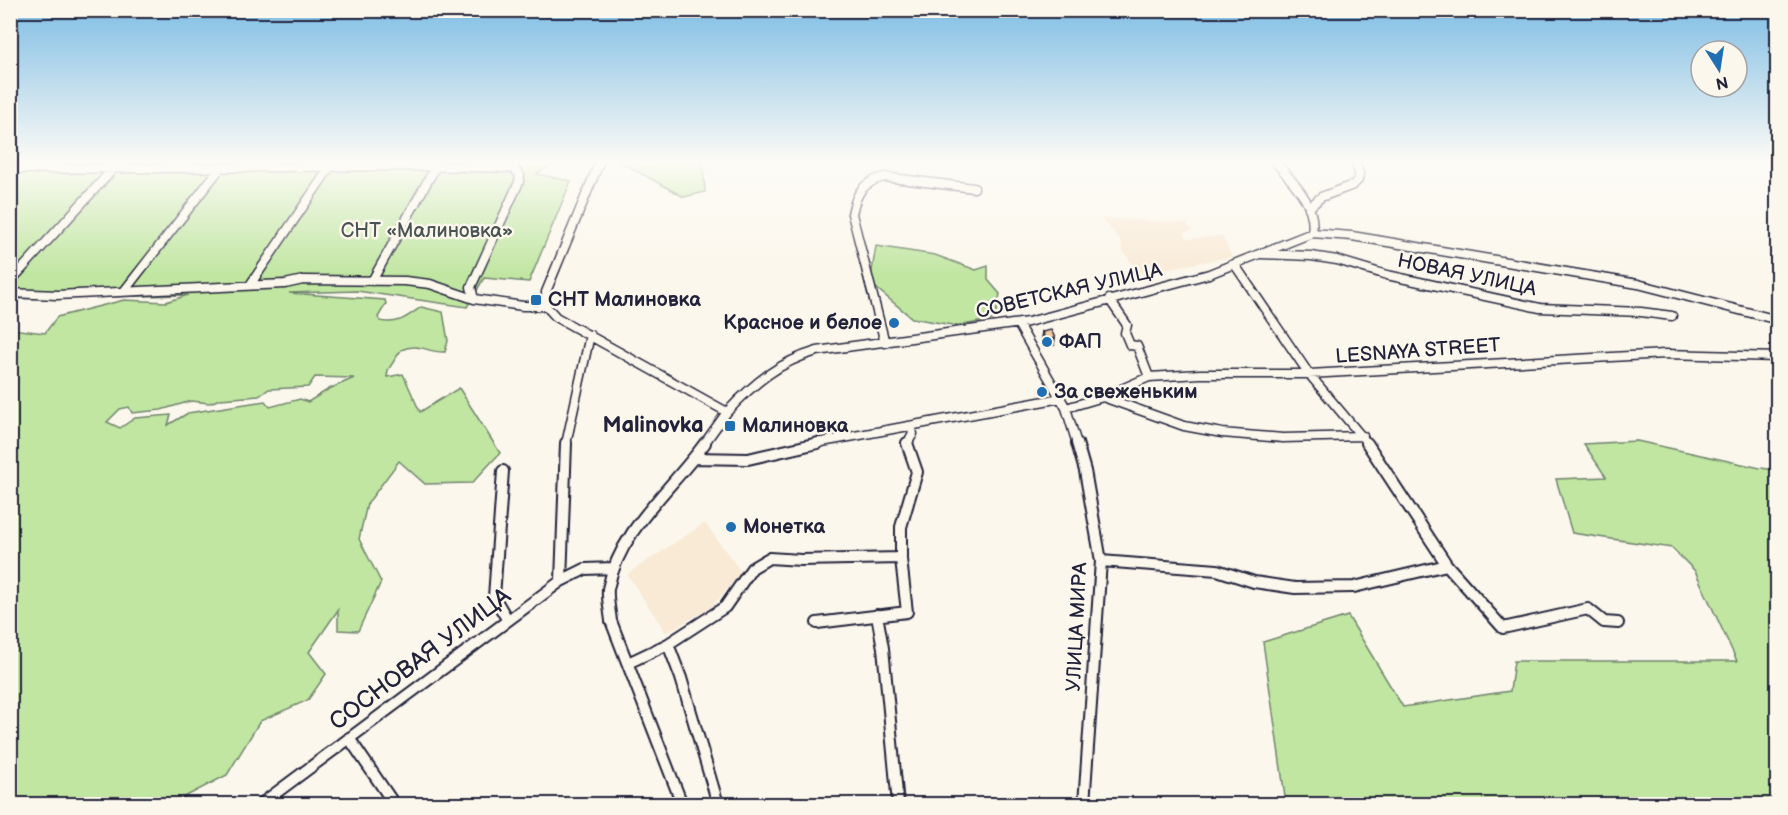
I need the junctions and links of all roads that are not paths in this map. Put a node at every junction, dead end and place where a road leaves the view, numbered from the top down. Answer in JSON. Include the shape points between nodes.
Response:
{"nodes":[{"id":1,"x":84,"y":199,"type":"edge"},
{"id":2,"x":194,"y":199,"type":"edge"},
{"id":3,"x":308,"y":199,"type":"edge"},
{"id":4,"x":418,"y":199,"type":"edge"},
{"id":5,"x":512,"y":199,"type":"edge"},
{"id":6,"x":584,"y":199,"type":"edge"},
{"id":7,"x":855,"y":199,"type":"edge"},
{"id":8,"x":1305,"y":199,"type":"edge"},
{"id":9,"x":1319,"y":199,"type":"edge"},
{"id":10,"x":1309,"y":207,"type":"junction"},
{"id":11,"x":1311,"y":233,"type":"junction"},
{"id":12,"x":1258,"y":254,"type":"junction"},
{"id":13,"x":1235,"y":265,"type":"junction"},
{"id":14,"x":372,"y":281,"type":"junction"},
{"id":15,"x":10,"y":282,"type":"edge"},
{"id":16,"x":250,"y":285,"type":"junction"},
{"id":17,"x":125,"y":290,"type":"junction"},
{"id":18,"x":10,"y":293,"type":"edge"},
{"id":19,"x":474,"y":299,"type":"junction"},
{"id":20,"x":1109,"y":299,"type":"junction"},
{"id":21,"x":546,"y":306,"type":"junction"},
{"id":22,"x":1672,"y":316,"type":"dead end"},
{"id":23,"x":1778,"y":320,"type":"edge"},
{"id":24,"x":1018,"y":324,"type":"junction"},
{"id":25,"x":590,"y":335,"type":"junction"},
{"id":26,"x":885,"y":343,"type":"junction"},
{"id":27,"x":1778,"y":357,"type":"edge"},
{"id":28,"x":1309,"y":374,"type":"junction"},
{"id":29,"x":1149,"y":377,"type":"junction"},
{"id":30,"x":1102,"y":397,"type":"junction"},
{"id":31,"x":1061,"y":398,"type":"junction"},
{"id":32,"x":1066,"y":408,"type":"junction"},
{"id":33,"x":727,"y":412,"type":"junction"},
{"id":34,"x":911,"y":426,"type":"junction"},
{"id":35,"x":1363,"y":436,"type":"junction"},
{"id":36,"x":694,"y":458,"type":"junction"},
{"id":37,"x":503,"y":471,"type":"dead end"},
{"id":38,"x":901,"y":558,"type":"junction"},
{"id":39,"x":1101,"y":561,"type":"junction"},
{"id":40,"x":1447,"y":565,"type":"junction"},
{"id":41,"x":614,"y":568,"type":"junction"},
{"id":42,"x":561,"y":581,"type":"junction"},
{"id":43,"x":877,"y":615,"type":"junction"},
{"id":44,"x":507,"y":619,"type":"junction"},
{"id":45,"x":817,"y":623,"type":"dead end"},
{"id":46,"x":1618,"y":623,"type":"dead end"},
{"id":47,"x":668,"y":644,"type":"junction"},
{"id":48,"x":628,"y":663,"type":"junction"},
{"id":49,"x":349,"y":738,"type":"junction"},
{"id":50,"x":261,"y":804,"type":"edge"},
{"id":51,"x":394,"y":804,"type":"edge"},
{"id":52,"x":682,"y":804,"type":"edge"},
{"id":53,"x":718,"y":804,"type":"edge"},
{"id":54,"x":898,"y":804,"type":"edge"},
{"id":55,"x":1084,"y":804,"type":"edge"}],
"edges":[{"from":1,"to":15,"type":"street"},
{"from":2,"to":17,"type":"street"},
{"from":3,"to":16,"type":"street"},
{"from":4,"to":14,"type":"street"},
{"from":5,"to":19,"type":"street","via":[[474,279]]},
{"from":6,"to":21,"type":"street","via":[[546,292]]},
{"from":7,"to":26,"type":"street","via":[[852,214]]},
{"from":8,"to":10,"type":"street"},
{"from":9,"to":10,"type":"street"},
{"from":10,"to":11,"type":"street","via":[[1314,226]]},
{"from":11,"to":12,"type":"street","name":"СОВЕТСКАЯ УЛИЦА"},
{"from":11,"to":23,"type":"street","via":[[1352,236],[1638,284]]},
{"from":12,"to":13,"type":"street","name":"СОВЕТСКАЯ УЛИЦА"},
{"from":12,"to":22,"type":"street","name":"НОВАЯ УЛИЦА","via":[[1311,256],[1540,308]]},
{"from":13,"to":20,"type":"street","name":"СОВЕТСКАЯ УЛИЦА"},
{"from":13,"to":28,"type":"street"},
{"from":14,"to":16,"type":"street","via":[[303,280]]},
{"from":14,"to":19,"type":"street","via":[[430,284]]},
{"from":16,"to":17,"type":"street"},
{"from":17,"to":18,"type":"street","via":[[57,295]]},
{"from":19,"to":21,"type":"street"},
{"from":20,"to":24,"type":"street","name":"СОВЕТСКАЯ УЛИЦА"},
{"from":20,"to":29,"type":"street","via":[[1126,325],[1130,345],[1137,346]]},
{"from":21,"to":25,"type":"street","via":[[556,317]]},
{"from":24,"to":26,"type":"street","name":"СОВЕТСКАЯ УЛИЦА"},
{"from":24,"to":31,"type":"street","name":"УЛИЦА МИРА"},
{"from":25,"to":33,"type":"street"},
{"from":25,"to":42,"type":"street","via":[[566,444]]},
{"from":26,"to":33,"type":"street","name":"СОВЕТСКАЯ УЛИЦА","via":[[817,351],[783,363],[757,380]]},
{"from":27,"to":28,"type":"street","name":"LESNAYA STREET","via":[[1665,354]]},
{"from":28,"to":29,"type":"street","name":"LESNAYA STREET"},
{"from":28,"to":35,"type":"street"},
{"from":29,"to":30,"type":"street","name":"LESNAYA STREET"},
{"from":30,"to":32,"type":"street","name":"LESNAYA STREET"},
{"from":30,"to":35,"type":"street","via":[[1162,420],[1202,430],[1307,438]]},
{"from":31,"to":32,"type":"street","name":"УЛИЦА МИРА"},
{"from":31,"to":34,"type":"street"},
{"from":32,"to":39,"type":"street","name":"УЛИЦА МИРА","via":[[1085,471]]},
{"from":33,"to":36,"type":"street","name":"СОВЕТСКАЯ УЛИЦА"},
{"from":34,"to":36,"type":"street","via":[[748,459]]},
{"from":34,"to":38,"type":"street","via":[[913,434],[907,443],[916,464],[916,479],[903,512]]},
{"from":35,"to":40,"type":"street"},
{"from":36,"to":41,"type":"street","name":"СОВЕТСКАЯ УЛИЦА","via":[[635,528]]},
{"from":37,"to":44,"type":"street","via":[[494,597]]},
{"from":38,"to":43,"type":"street","via":[[907,612]]},
{"from":38,"to":47,"type":"street","via":[[769,558],[752,568],[725,606]]},
{"from":39,"to":40,"type":"street","via":[[1217,570],[1254,582],[1295,588],[1354,587]]},
{"from":39,"to":55,"type":"street","name":"УЛИЦА МИРА"},
{"from":40,"to":46,"type":"street","via":[[1503,628],[1588,609],[1604,622]]},
{"from":41,"to":42,"type":"street","name":"СОСНОВАЯ УЛИЦА","via":[[585,569]]},
{"from":41,"to":48,"type":"street","name":"СОВЕТСКАЯ УЛИЦА","via":[[608,590],[611,621]]},
{"from":42,"to":44,"type":"street","name":"СОСНОВАЯ УЛИЦА"},
{"from":43,"to":45,"type":"street"},
{"from":43,"to":54,"type":"street"},
{"from":44,"to":49,"type":"street","name":"СОСНОВАЯ УЛИЦА"},
{"from":47,"to":48,"type":"street"},
{"from":47,"to":53,"type":"street"},
{"from":48,"to":52,"type":"street","name":"СОВЕТСКАЯ УЛИЦА"},
{"from":49,"to":50,"type":"street","name":"СОСНОВАЯ УЛИЦА"},
{"from":49,"to":51,"type":"street"}]}
